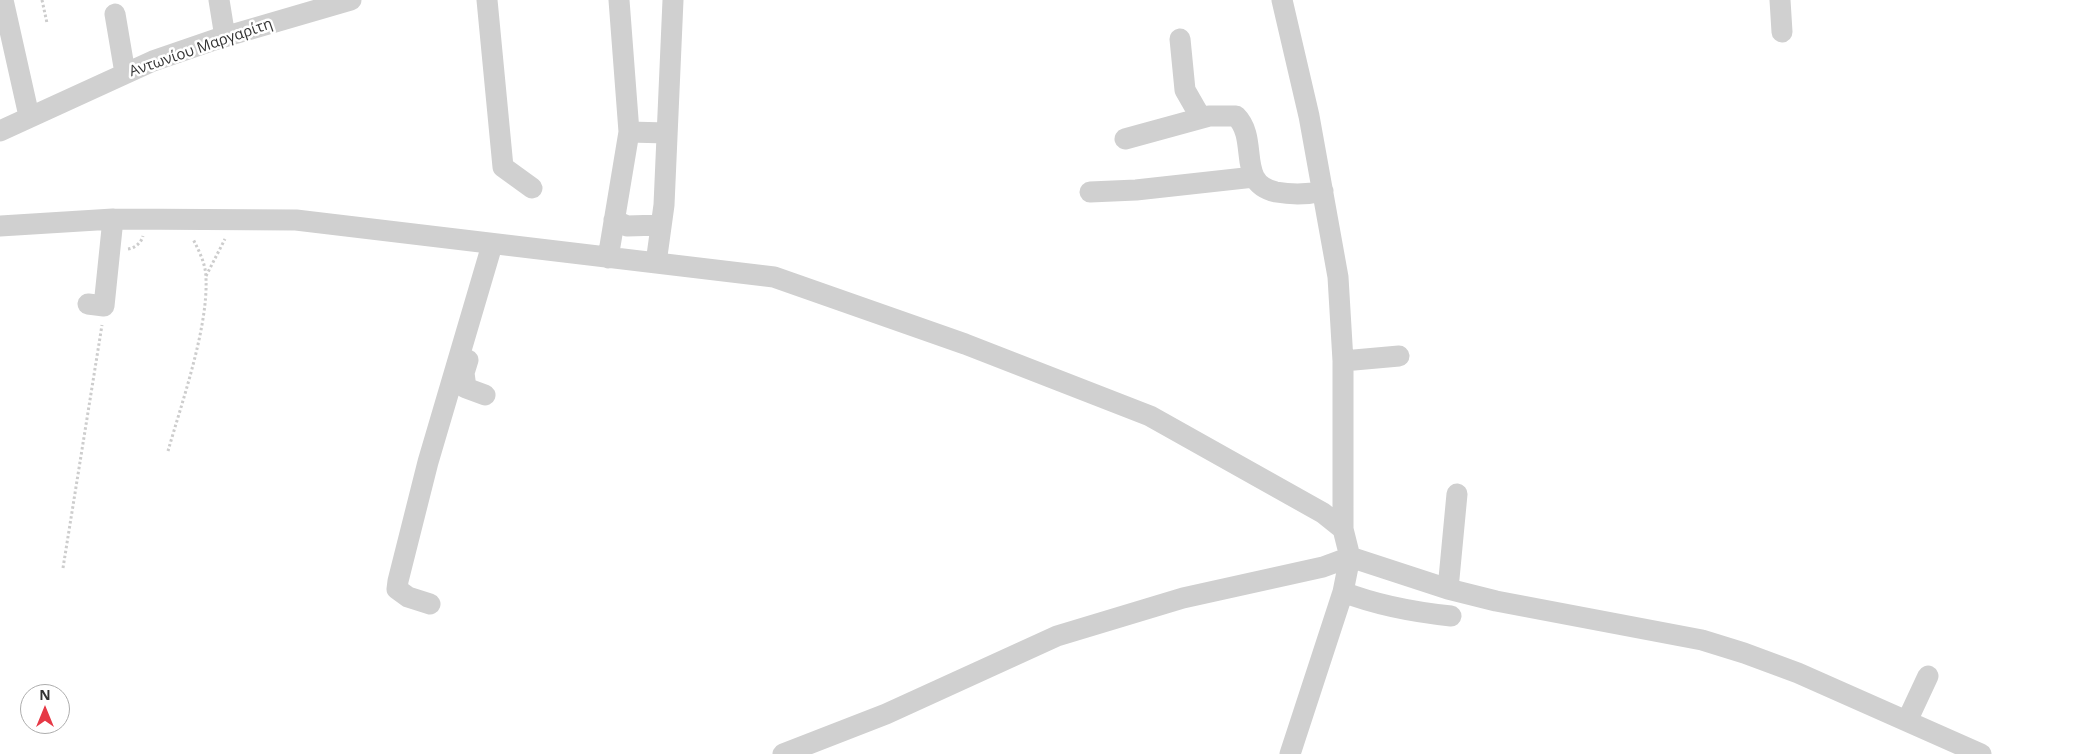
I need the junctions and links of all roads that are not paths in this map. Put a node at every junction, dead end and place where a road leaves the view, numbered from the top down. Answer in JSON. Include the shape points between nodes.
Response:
{"nodes":[{"id":1,"x":3,"y":0,"type":"edge"},
{"id":2,"x":220,"y":0,"type":"edge"},
{"id":3,"x":351,"y":0,"type":"edge"},
{"id":4,"x":487,"y":0,"type":"edge"},
{"id":5,"x":619,"y":0,"type":"edge"},
{"id":6,"x":673,"y":0,"type":"edge"},
{"id":7,"x":1282,"y":0,"type":"edge"},
{"id":8,"x":1780,"y":0,"type":"edge"},
{"id":9,"x":115,"y":14,"type":"dead end"},
{"id":10,"x":1782,"y":32,"type":"dead end"},
{"id":11,"x":225,"y":37,"type":"junction"},
{"id":12,"x":1180,"y":39,"type":"dead end"},
{"id":13,"x":125,"y":73,"type":"junction"},
{"id":14,"x":29,"y":116,"type":"junction"},
{"id":15,"x":1200,"y":118,"type":"junction"},
{"id":16,"x":0,"y":131,"type":"edge"},
{"id":17,"x":629,"y":132,"type":"junction"},
{"id":18,"x":667,"y":133,"type":"junction"},
{"id":19,"x":1125,"y":139,"type":"dead end"},
{"id":20,"x":1254,"y":177,"type":"junction"},
{"id":21,"x":532,"y":188,"type":"dead end"},
{"id":22,"x":1323,"y":191,"type":"junction"},
{"id":23,"x":1090,"y":192,"type":"dead end"},
{"id":24,"x":113,"y":219,"type":"junction"},
{"id":25,"x":614,"y":220,"type":"junction"},
{"id":26,"x":661,"y":225,"type":"junction"},
{"id":27,"x":0,"y":226,"type":"edge"},
{"id":28,"x":497,"y":245,"type":"junction"},
{"id":29,"x":608,"y":258,"type":"junction"},
{"id":30,"x":656,"y":263,"type":"junction"},
{"id":31,"x":96,"y":305,"type":"road end"},
{"id":32,"x":1400,"y":356,"type":"dead end"},
{"id":33,"x":1343,"y":361,"type":"junction"},
{"id":34,"x":485,"y":395,"type":"dead end"},
{"id":35,"x":1457,"y":494,"type":"dead end"},
{"id":36,"x":1343,"y":529,"type":"junction"},
{"id":37,"x":1350,"y":557,"type":"junction"},
{"id":38,"x":1448,"y":589,"type":"junction"},
{"id":39,"x":1343,"y":592,"type":"junction"},
{"id":40,"x":430,"y":604,"type":"dead end"},
{"id":41,"x":1452,"y":616,"type":"dead end"},
{"id":42,"x":1928,"y":676,"type":"dead end"},
{"id":43,"x":1907,"y":721,"type":"junction"},
{"id":44,"x":783,"y":754,"type":"edge"},
{"id":45,"x":1290,"y":754,"type":"edge"},
{"id":46,"x":1981,"y":754,"type":"edge"}],
"edges":[{"from":1,"to":14,"type":"street"},
{"from":2,"to":11,"type":"street"},
{"from":3,"to":11,"type":"street","name":"Αντωνίου Μαργαρίτη"},
{"from":4,"to":21,"type":"street","via":[[503,167]]},
{"from":5,"to":17,"type":"street"},
{"from":6,"to":18,"type":"street"},
{"from":7,"to":22,"type":"street"},
{"from":8,"to":10,"type":"street"},
{"from":9,"to":13,"type":"street"},
{"from":11,"to":13,"type":"street","name":"Αντωνίου Μαργαρίτη"},
{"from":12,"to":15,"type":"street","via":[[1185,90]]},
{"from":13,"to":14,"type":"street","name":"Αντωνίου Μαργαρίτη"},
{"from":14,"to":16,"type":"street","name":"Αντωνίου Μαργαρίτη"},
{"from":15,"to":19,"type":"street"},
{"from":15,"to":20,"type":"street","via":[[1227,114],[1242,122]]},
{"from":17,"to":18,"type":"street"},
{"from":17,"to":25,"type":"street"},
{"from":18,"to":26,"type":"street"},
{"from":20,"to":22,"type":"street","via":[[1263,189],[1286,194],[1305,195]]},
{"from":20,"to":23,"type":"street"},
{"from":22,"to":33,"type":"street","via":[[1338,278]]},
{"from":24,"to":27,"type":"street"},
{"from":24,"to":28,"type":"street","via":[[296,220]]},
{"from":24,"to":31,"type":"street","via":[[110,251]]},
{"from":25,"to":26,"type":"street","via":[[627,226]]},
{"from":25,"to":29,"type":"street"},
{"from":26,"to":30,"type":"street"},
{"from":28,"to":29,"type":"street"},
{"from":28,"to":34,"type":"street","via":[[464,373],[466,388]]},
{"from":28,"to":40,"type":"street","via":[[428,462],[398,581],[397,589],[408,597]]},
{"from":29,"to":30,"type":"street"},
{"from":30,"to":36,"type":"street","via":[[774,277],[974,348],[1150,416],[1323,513]]},
{"from":32,"to":33,"type":"street"},
{"from":33,"to":36,"type":"street"},
{"from":35,"to":38,"type":"street"},
{"from":36,"to":37,"type":"street"},
{"from":37,"to":38,"type":"street"},
{"from":37,"to":39,"type":"street"},
{"from":37,"to":44,"type":"street","via":[[1323,568],[1183,598],[1057,636],[886,714]]},
{"from":38,"to":43,"type":"street","via":[[1702,640],[1798,673]]},
{"from":39,"to":41,"type":"street","via":[[1372,604],[1406,612]]},
{"from":39,"to":45,"type":"street"},
{"from":42,"to":43,"type":"street"},
{"from":43,"to":46,"type":"street"}]}
